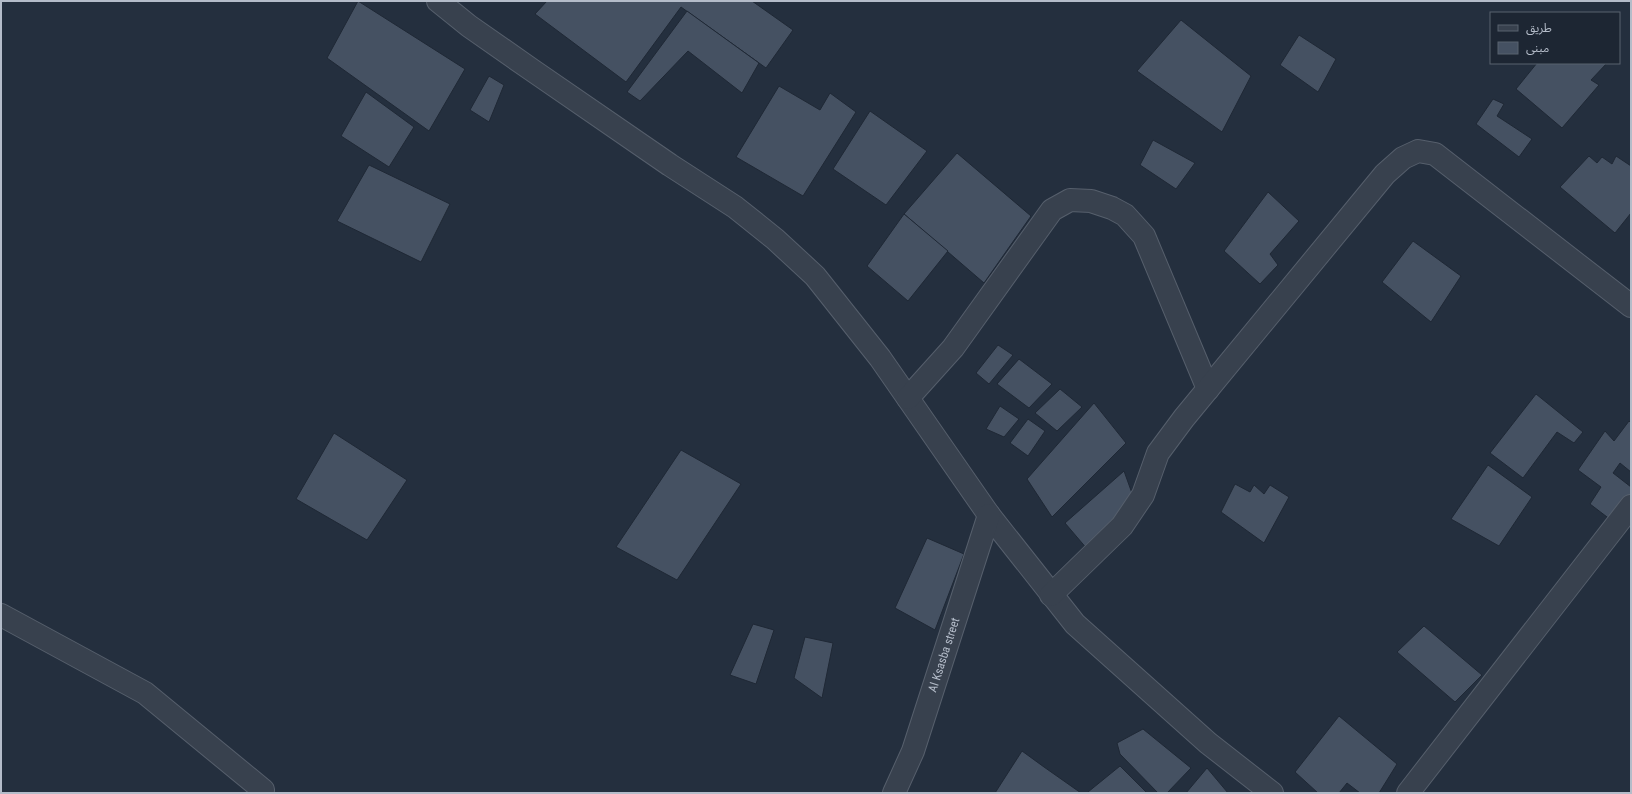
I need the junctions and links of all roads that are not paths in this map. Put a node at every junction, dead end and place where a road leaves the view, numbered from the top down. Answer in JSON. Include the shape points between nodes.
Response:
{"nodes":[{"id":1,"x":438,"y":1,"type":"edge"},
{"id":2,"x":1631,"y":306,"type":"edge"},
{"id":3,"x":1208,"y":389,"type":"junction"},
{"id":4,"x":908,"y":398,"type":"junction"},
{"id":5,"x":1631,"y":506,"type":"edge"},
{"id":6,"x":990,"y":515,"type":"junction"},
{"id":7,"x":1051,"y":595,"type":"junction"},
{"id":8,"x":1,"y":614,"type":"edge"},
{"id":9,"x":263,"y":792,"type":"edge"},
{"id":10,"x":894,"y":793,"type":"edge"},
{"id":11,"x":1272,"y":793,"type":"edge"},
{"id":12,"x":1408,"y":793,"type":"edge"}],
"edges":[{"from":1,"to":4,"type":"street","via":[[532,70],[735,207],[775,239],[815,276]]},
{"from":2,"to":3,"type":"street","via":[[1450,164],[1435,154],[1418,151],[1403,158],[1385,174]]},
{"from":3,"to":4,"type":"street","via":[[1144,236],[1125,215],[1112,208],[1091,201],[1070,200],[1052,210],[953,348]]},
{"from":3,"to":7,"type":"street","via":[[1158,453],[1143,495],[1122,526]]},
{"from":4,"to":6,"type":"street"},
{"from":5,"to":12,"type":"street"},
{"from":6,"to":7,"type":"street"},
{"from":6,"to":10,"type":"street","name":"Al Ksasba street","via":[[913,751]]},
{"from":7,"to":11,"type":"street","via":[[1075,624],[1133,677],[1208,743]]},
{"from":8,"to":9,"type":"street","via":[[145,693]]}]}
